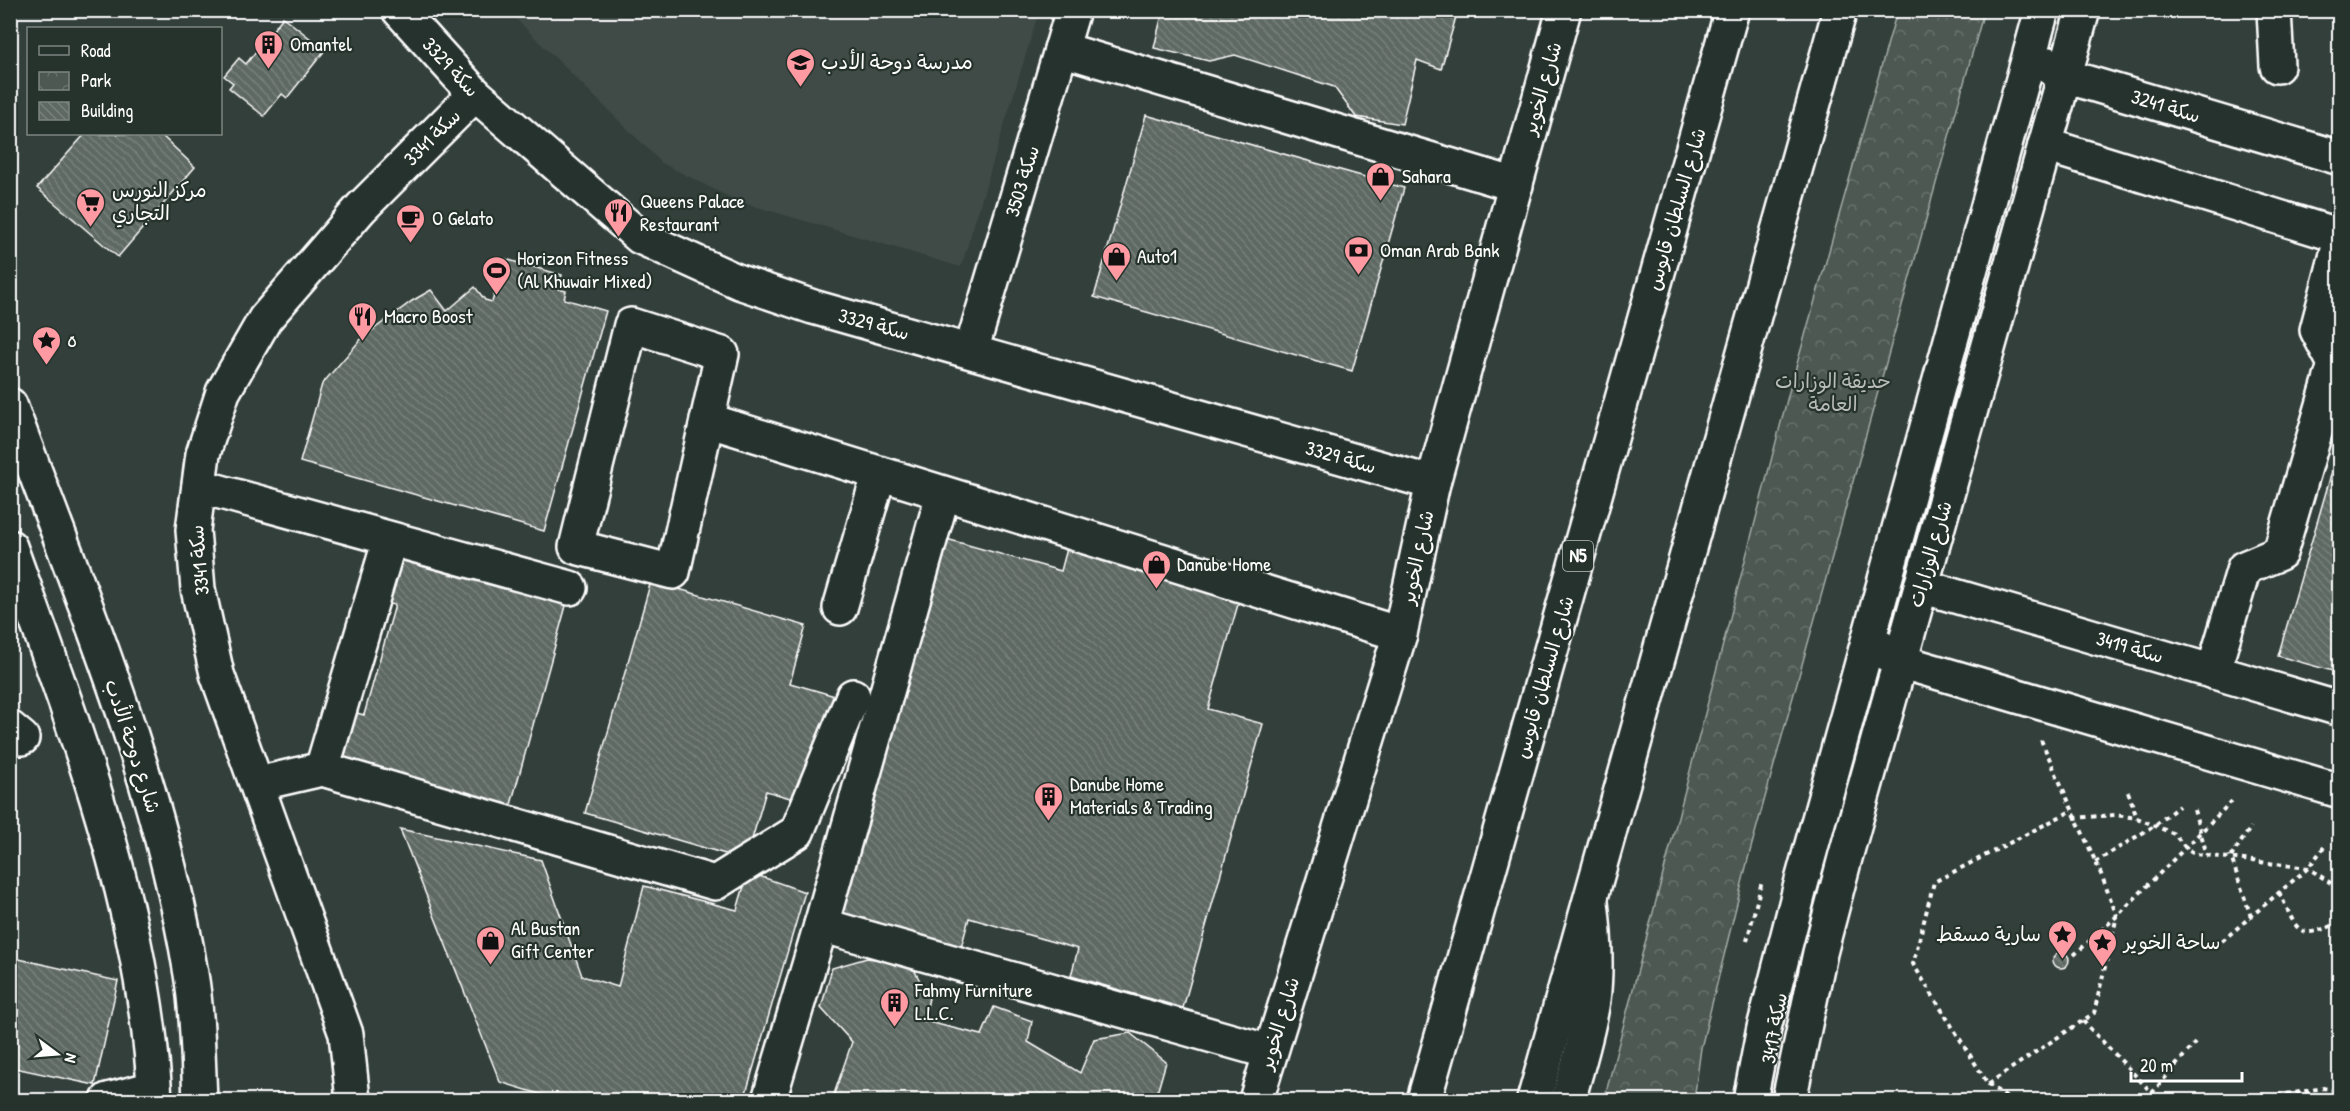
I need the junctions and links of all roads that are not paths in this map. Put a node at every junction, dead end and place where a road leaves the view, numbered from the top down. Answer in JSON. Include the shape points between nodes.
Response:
{"nodes":[{"id":1,"x":399,"y":10,"type":"edge"},
{"id":2,"x":1073,"y":10,"type":"edge"},
{"id":3,"x":1564,"y":10,"type":"edge"},
{"id":4,"x":1732,"y":10,"type":"edge"},
{"id":5,"x":1840,"y":10,"type":"edge"},
{"id":6,"x":2042,"y":10,"type":"edge"},
{"id":7,"x":2056,"y":10,"type":"edge"},
{"id":8,"x":2083,"y":10,"type":"edge"},
{"id":9,"x":2274,"y":10,"type":"edge"},
{"id":10,"x":1061,"y":49,"type":"junction"},
{"id":11,"x":2277,"y":66,"type":"dead end"},
{"id":12,"x":2065,"y":76,"type":"junction"},
{"id":13,"x":476,"y":94,"type":"junction"},
{"id":14,"x":2045,"y":145,"type":"junction"},
{"id":15,"x":2340,"y":158,"type":"edge"},
{"id":16,"x":1516,"y":185,"type":"junction"},
{"id":17,"x":2340,"y":236,"type":"edge"},
{"id":18,"x":2340,"y":243,"type":"edge"},
{"id":19,"x":971,"y":351,"type":"junction"},
{"id":20,"x":10,"y":405,"type":"edge"},
{"id":21,"x":707,"y":420,"type":"junction"},
{"id":22,"x":879,"y":474,"type":"junction"},
{"id":23,"x":1912,"y":479,"type":"junction"},
{"id":24,"x":1433,"y":483,"type":"junction"},
{"id":25,"x":199,"y":486,"type":"junction"},
{"id":26,"x":943,"y":494,"type":"junction"},
{"id":27,"x":390,"y":539,"type":"junction"},
{"id":28,"x":10,"y":547,"type":"edge"},
{"id":29,"x":1921,"y":586,"type":"junction"},
{"id":30,"x":570,"y":588,"type":"dead end"},
{"id":31,"x":19,"y":598,"type":"edge"},
{"id":32,"x":840,"y":608,"type":"dead end"},
{"id":33,"x":1400,"y":634,"type":"junction"},
{"id":34,"x":1899,"y":661,"type":"junction"},
{"id":35,"x":2213,"y":672,"type":"junction"},
{"id":36,"x":853,"y":696,"type":"dead end"},
{"id":37,"x":2340,"y":709,"type":"edge"},
{"id":38,"x":322,"y":769,"type":"junction"},
{"id":39,"x":257,"y":784,"type":"junction"},
{"id":40,"x":2340,"y":792,"type":"edge"},
{"id":41,"x":1591,"y":902,"type":"junction"},
{"id":42,"x":821,"y":926,"type":"junction"},
{"id":43,"x":1782,"y":955,"type":"junction"},
{"id":44,"x":1270,"y":1052,"type":"junction"},
{"id":45,"x":154,"y":1094,"type":"edge"},
{"id":46,"x":108,"y":1101,"type":"edge"},
{"id":47,"x":200,"y":1101,"type":"edge"},
{"id":48,"x":353,"y":1101,"type":"edge"},
{"id":49,"x":770,"y":1101,"type":"edge"},
{"id":50,"x":1256,"y":1101,"type":"edge"},
{"id":51,"x":1424,"y":1101,"type":"edge"},
{"id":52,"x":1534,"y":1101,"type":"edge"},
{"id":53,"x":1568,"y":1101,"type":"edge"},
{"id":54,"x":1750,"y":1101,"type":"edge"},
{"id":55,"x":1761,"y":1101,"type":"edge"},
{"id":56,"x":1789,"y":1101,"type":"edge"}],
"edges":[{"from":1,"to":13,"type":"main road","name":"سكة 3329"},
{"from":2,"to":10,"type":"main road","name":"سكة 3503"},
{"from":3,"to":16,"type":"main road","name":"شارع الخوير"},
{"from":4,"to":51,"type":"main road","name":"شارع السلطان قابوس","number":"N5"},
{"from":5,"to":41,"type":"main road"},
{"from":6,"to":23,"type":"main road","name":"شارع الوزارات"},
{"from":7,"to":12,"type":"main road","via":[[2046,56],[2053,69]]},
{"from":8,"to":12,"type":"main road","name":"شارع الوزارات"},
{"from":9,"to":11,"type":"main road"},
{"from":10,"to":16,"type":"main road"},
{"from":10,"to":19,"type":"main road","name":"سكة 3503"},
{"from":12,"to":14,"type":"main road","name":"شارع الوزارات"},
{"from":12,"to":15,"type":"main road","name":"سكة 3241"},
{"from":13,"to":19,"type":"main road","name":"سكة 3329","via":[[640,237],[739,282]]},
{"from":13,"to":25,"type":"main road","name":"سكة 3341","via":[[361,208],[265,319],[223,393],[203,454]]},
{"from":14,"to":17,"type":"main road"},
{"from":14,"to":29,"type":"main road","name":"شارع الوزارات"},
{"from":16,"to":24,"type":"main road","name":"شارع الخوير"},
{"from":18,"to":35,"type":"main road","via":[[2317,330],[2335,364],[2280,553],[2244,568]]},
{"from":19,"to":24,"type":"main road","name":"سكة 3329"},
{"from":20,"to":47,"type":"main road","name":"شارع دوحة الأدب","via":[[156,813],[191,976]]},
{"from":21,"to":21,"type":"main road","via":[[722,354],[631,325],[576,547],[673,572]]},
{"from":21,"to":22,"type":"main road"},
{"from":22,"to":26,"type":"main road"},
{"from":22,"to":32,"type":"main road"},
{"from":23,"to":34,"type":"main road","via":[[1909,529],[1880,634],[1882,649]]},
{"from":23,"to":43,"type":"main road","name":"شارع الوزارات"},
{"from":24,"to":33,"type":"main road","name":"شارع الخوير"},
{"from":25,"to":27,"type":"main road"},
{"from":25,"to":39,"type":"main road","name":"سكة 3341","via":[[193,530],[198,589],[218,674]]},
{"from":26,"to":33,"type":"main road"},
{"from":26,"to":42,"type":"main road"},
{"from":27,"to":30,"type":"main road"},
{"from":27,"to":38,"type":"main road"},
{"from":28,"to":31,"type":"main road"},
{"from":29,"to":34,"type":"main road","name":"شارع الوزارات"},
{"from":29,"to":35,"type":"main road","name":"سكة 3419"},
{"from":31,"to":45,"type":"main road","via":[[105,820],[133,934]]},
{"from":33,"to":44,"type":"main road","name":"شارع الخوير"},
{"from":34,"to":40,"type":"main road"},
{"from":34,"to":56,"type":"main road","name":"شارع الوزارات","via":[[1820,953]]},
{"from":35,"to":37,"type":"main road","name":"سكة 3419"},
{"from":36,"to":38,"type":"main road","via":[[797,832],[715,883]]},
{"from":38,"to":39,"type":"main road"},
{"from":39,"to":48,"type":"main road","name":"سكة 3341","via":[[346,1034]]},
{"from":41,"to":52,"type":"main road"},
{"from":41,"to":53,"type":"main road","via":[[1593,1000]]},
{"from":42,"to":44,"type":"main road"},
{"from":42,"to":49,"type":"main road"},
{"from":43,"to":54,"type":"main road","name":"شارع الوزارات"},
{"from":43,"to":55,"type":"main road","name":"سكة 3417","via":[[1781,1001]]},
{"from":44,"to":50,"type":"main road","name":"شارع الخوير"},
{"from":45,"to":46,"type":"main road"}]}
